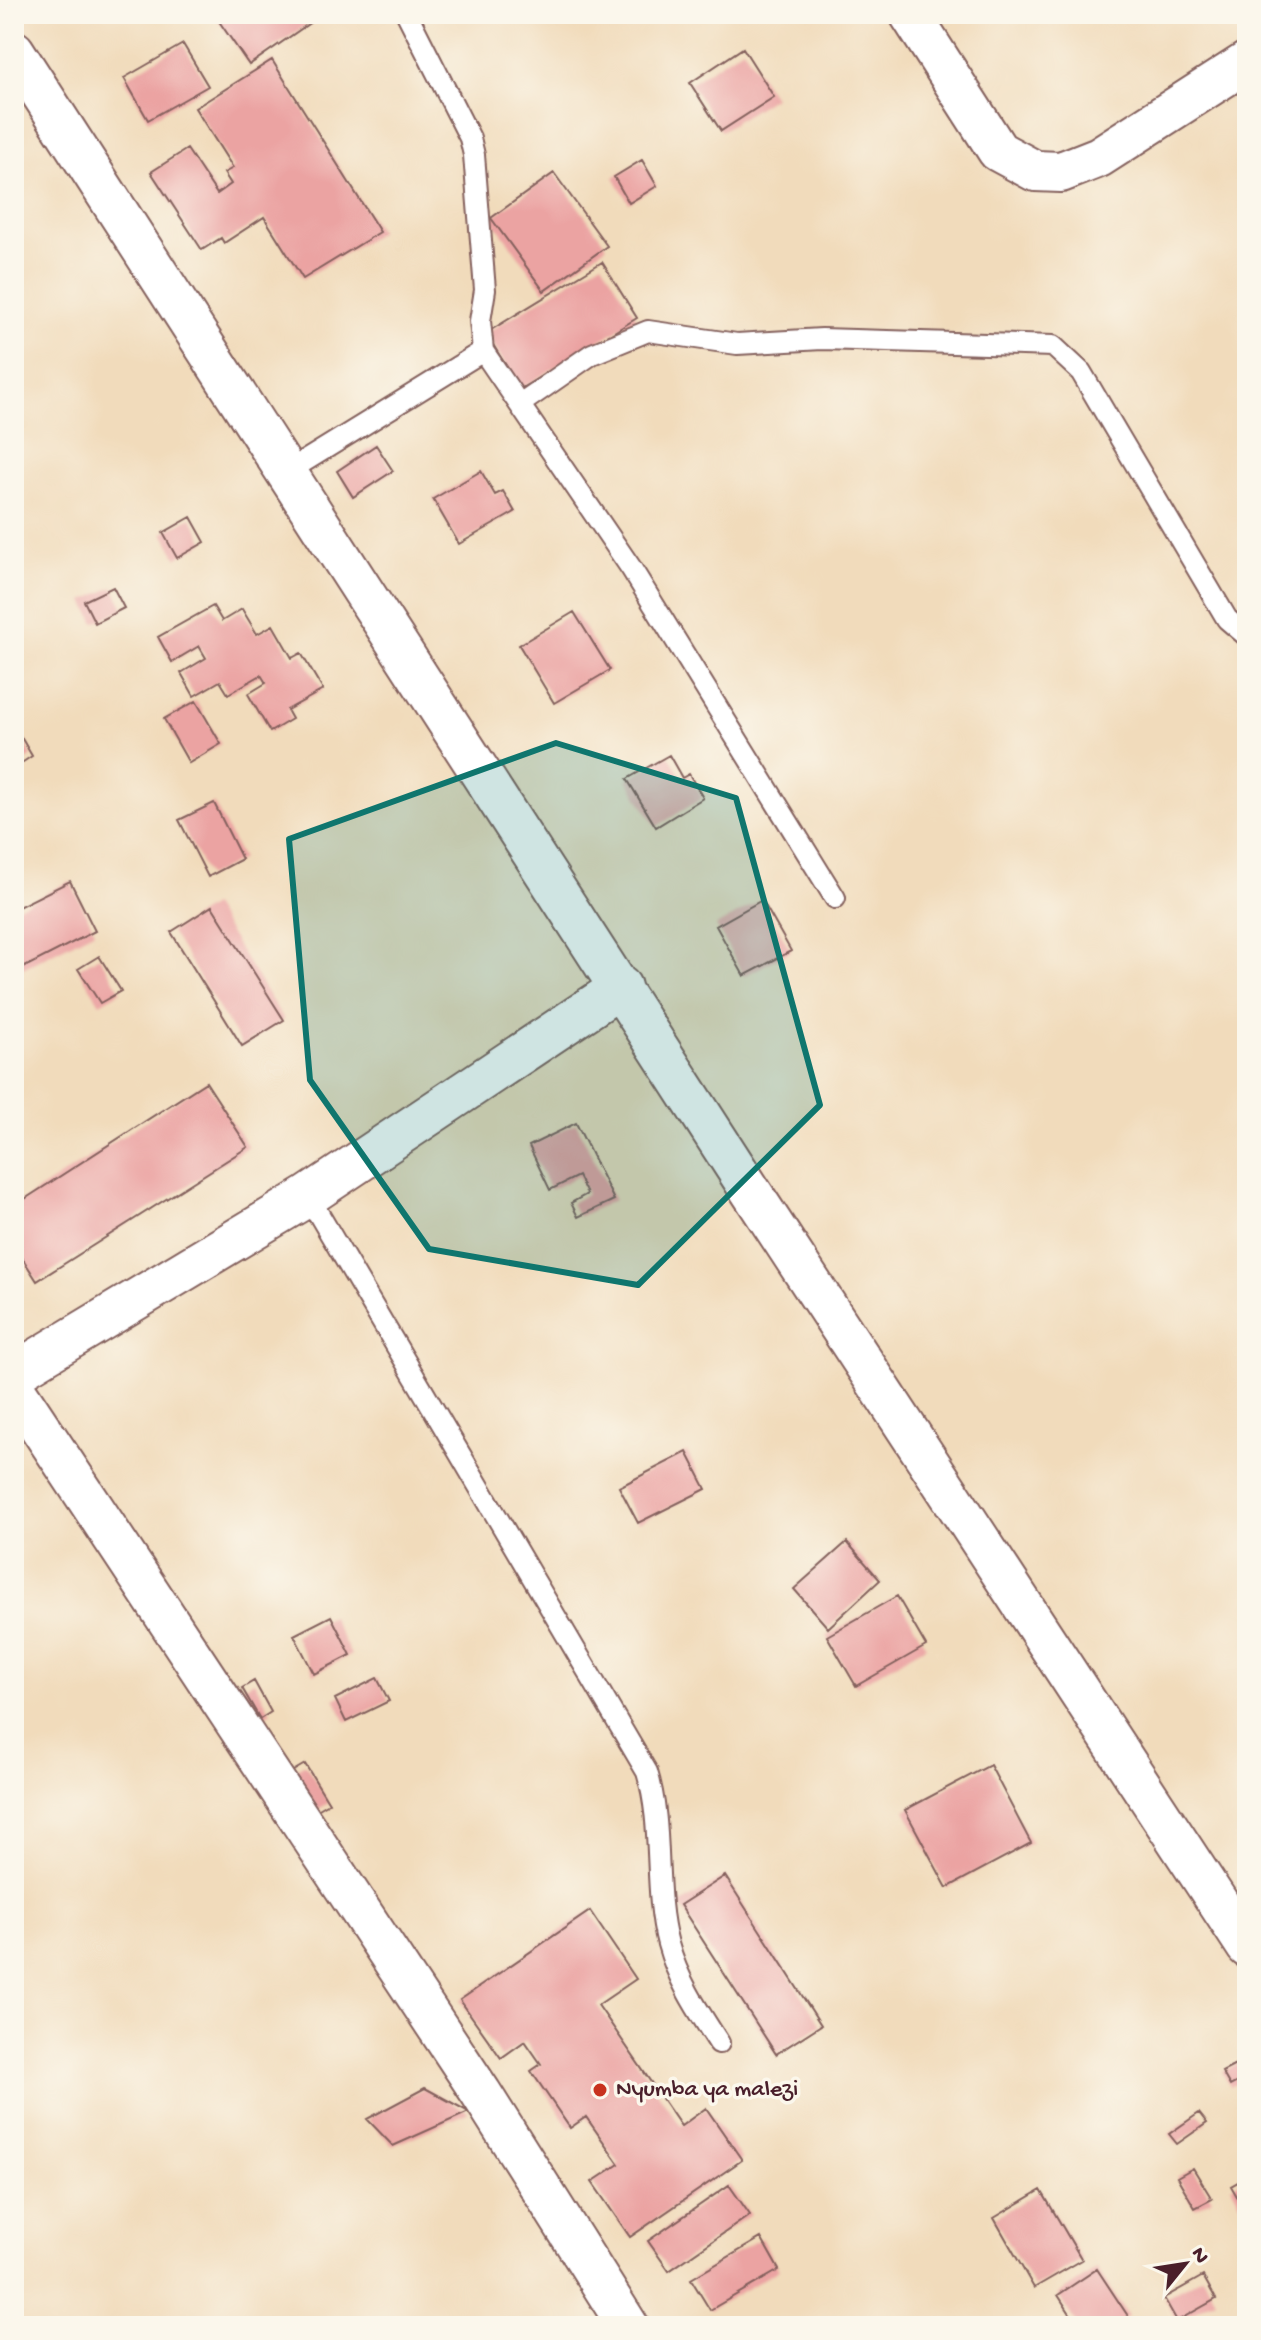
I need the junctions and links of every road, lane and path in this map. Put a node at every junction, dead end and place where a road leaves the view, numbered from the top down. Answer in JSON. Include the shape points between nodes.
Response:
{"nodes":[{"id":1,"x":407,"y":14,"type":"edge"},
{"id":2,"x":910,"y":14,"type":"edge"},
{"id":3,"x":14,"y":51,"type":"edge"},
{"id":4,"x":1247,"y":62,"type":"edge"},
{"id":5,"x":483,"y":351,"type":"junction"},
{"id":6,"x":520,"y":404,"type":"junction"},
{"id":7,"x":287,"y":472,"type":"junction"},
{"id":8,"x":1247,"y":636,"type":"edge"},
{"id":9,"x":835,"y":898,"type":"dead end"},
{"id":10,"x":621,"y":987,"type":"junction"},
{"id":11,"x":308,"y":1196,"type":"junction"},
{"id":12,"x":14,"y":1373,"type":"edge"},
{"id":13,"x":14,"y":1388,"type":"edge"},
{"id":14,"x":1245,"y":1940,"type":"edge"},
{"id":15,"x":719,"y":2043,"type":"dead end"},
{"id":16,"x":628,"y":2326,"type":"edge"}],
"edges":[{"from":1,"to":5,"type":"lane","via":[[474,155],[485,290]]},
{"from":2,"to":4,"type":"street","via":[[998,151],[1035,171],[1061,172],[1099,157]]},
{"from":3,"to":7,"type":"street"},
{"from":5,"to":6,"type":"lane"},
{"from":5,"to":7,"type":"lane"},
{"from":6,"to":8,"type":"lane","via":[[592,354],[648,331],[737,344],[808,339],[1053,346],[1081,372],[1227,619]]},
{"from":6,"to":9,"type":"lane","via":[[631,568]]},
{"from":7,"to":10,"type":"street"},
{"from":10,"to":11,"type":"street"},
{"from":10,"to":14,"type":"street"},
{"from":11,"to":12,"type":"street"},
{"from":11,"to":15,"type":"lane","via":[[647,1772],[656,1801],[668,1944],[686,1992]]},
{"from":13,"to":16,"type":"street","via":[[481,2093]]}]}
